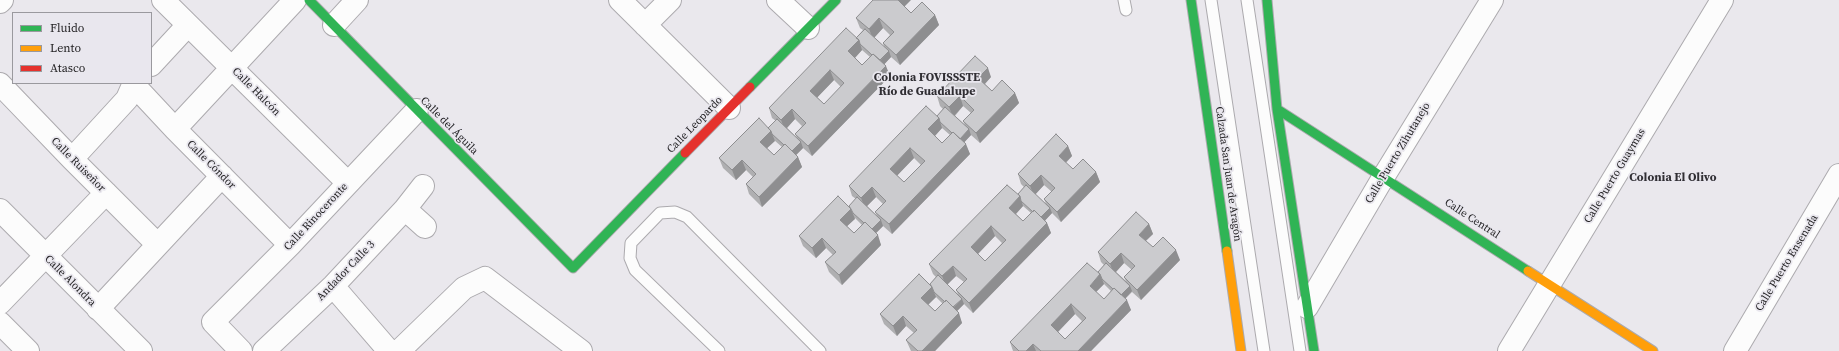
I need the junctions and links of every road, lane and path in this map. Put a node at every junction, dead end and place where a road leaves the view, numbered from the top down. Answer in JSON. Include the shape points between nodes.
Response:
{"nodes":[{"id":1,"x":2,"y":0,"type":"edge"},
{"id":2,"x":163,"y":0,"type":"edge"},
{"id":3,"x":295,"y":0,"type":"edge"},
{"id":4,"x":309,"y":0,"type":"edge"},
{"id":5,"x":357,"y":0,"type":"edge"},
{"id":6,"x":620,"y":0,"type":"edge"},
{"id":7,"x":670,"y":0,"type":"edge"},
{"id":8,"x":778,"y":0,"type":"edge"},
{"id":9,"x":836,"y":0,"type":"edge"},
{"id":10,"x":1191,"y":0,"type":"edge"},
{"id":11,"x":1211,"y":0,"type":"edge"},
{"id":12,"x":1247,"y":0,"type":"edge"},
{"id":13,"x":1267,"y":0,"type":"edge"},
{"id":14,"x":1492,"y":0,"type":"edge"},
{"id":15,"x":1722,"y":0,"type":"edge"},
{"id":16,"x":0,"y":2,"type":"edge"},
{"id":17,"x":188,"y":25,"type":"junction"},
{"id":18,"x":334,"y":25,"type":"junction"},
{"id":19,"x":645,"y":25,"type":"junction"},
{"id":20,"x":808,"y":28,"type":"junction"},
{"id":21,"x":152,"y":64,"type":"edge"},
{"id":22,"x":232,"y":68,"type":"junction"},
{"id":23,"x":0,"y":84,"type":"edge"},
{"id":24,"x":134,"y":84,"type":"edge"},
{"id":25,"x":135,"y":84,"type":"edge"},
{"id":26,"x":729,"y":108,"type":"junction"},
{"id":27,"x":1277,"y":109,"type":"junction"},
{"id":28,"x":417,"y":110,"type":"junction"},
{"id":29,"x":175,"y":129,"type":"junction"},
{"id":30,"x":72,"y":159,"type":"junction"},
{"id":31,"x":1839,"y":175,"type":"edge"},
{"id":32,"x":222,"y":176,"type":"junction"},
{"id":33,"x":1384,"y":176,"type":"junction"},
{"id":34,"x":348,"y":183,"type":"junction"},
{"id":35,"x":423,"y":186,"type":"dead end"},
{"id":36,"x":106,"y":193,"type":"junction"},
{"id":37,"x":405,"y":209,"type":"junction"},
{"id":38,"x":0,"y":210,"type":"edge"},
{"id":39,"x":425,"y":227,"type":"dead end"},
{"id":40,"x":157,"y":244,"type":"junction"},
{"id":41,"x":290,"y":245,"type":"junction"},
{"id":42,"x":45,"y":256,"type":"junction"},
{"id":43,"x":574,"y":268,"type":"joint"},
{"id":44,"x":1549,"y":285,"type":"junction"},
{"id":45,"x":333,"y":286,"type":"junction"},
{"id":46,"x":0,"y":303,"type":"edge"},
{"id":47,"x":1307,"y":307,"type":"junction"},
{"id":48,"x":98,"y":309,"type":"junction"},
{"id":49,"x":0,"y":323,"type":"edge"},
{"id":50,"x":270,"y":349,"type":"edge"},
{"id":51,"x":28,"y":351,"type":"edge"},
{"id":52,"x":141,"y":351,"type":"edge"},
{"id":53,"x":241,"y":351,"type":"edge"},
{"id":54,"x":388,"y":351,"type":"edge"},
{"id":55,"x":399,"y":351,"type":"edge"},
{"id":56,"x":581,"y":351,"type":"edge"},
{"id":57,"x":719,"y":351,"type":"edge"},
{"id":58,"x":820,"y":351,"type":"edge"},
{"id":59,"x":1241,"y":351,"type":"edge"},
{"id":60,"x":1264,"y":351,"type":"edge"},
{"id":61,"x":1300,"y":351,"type":"edge"},
{"id":62,"x":1314,"y":351,"type":"edge"},
{"id":63,"x":1509,"y":351,"type":"edge"},
{"id":64,"x":1653,"y":351,"type":"edge"},
{"id":65,"x":1735,"y":351,"type":"edge"}],
"edges":[{"from":1,"to":16,"type":"street"},
{"from":2,"to":17,"type":"street","name":"Calle Halcón"},
{"from":3,"to":22,"type":"street"},
{"from":4,"to":18,"type":"street","name":"Calle del Águila"},
{"from":5,"to":18,"type":"street"},
{"from":6,"to":19,"type":"street"},
{"from":7,"to":19,"type":"street"},
{"from":8,"to":20,"type":"street"},
{"from":9,"to":20,"type":"street","name":"Calle Leopardo"},
{"from":10,"to":59,"type":"street","name":"Calzada San Juan de Aragón"},
{"from":11,"to":60,"type":"lane"},
{"from":12,"to":61,"type":"lane"},
{"from":13,"to":27,"type":"street"},
{"from":14,"to":33,"type":"street","name":"Calle Puerto Zihutanejo"},
{"from":15,"to":44,"type":"street","name":"Calle Puerto Guaymas"},
{"from":17,"to":21,"type":"street"},
{"from":17,"to":22,"type":"street","name":"Calle Halcón"},
{"from":18,"to":28,"type":"street","name":"Calle del Águila"},
{"from":19,"to":26,"type":"street"},
{"from":20,"to":26,"type":"street","name":"Calle Leopardo"},
{"from":22,"to":29,"type":"street"},
{"from":22,"to":34,"type":"street","name":"Calle Halcón"},
{"from":23,"to":30,"type":"street","name":"Calle Ruiseñor"},
{"from":24,"to":30,"type":"street","via":[[127,99]]},
{"from":25,"to":29,"type":"street","name":"Calle Cóndor"},
{"from":26,"to":43,"type":"street","name":"Calle Leopardo"},
{"from":27,"to":33,"type":"street","name":"Calle Central"},
{"from":27,"to":47,"type":"street"},
{"from":28,"to":34,"type":"street","name":"Calle Rinoceronte"},
{"from":28,"to":43,"type":"street","name":"Calle del Águila"},
{"from":29,"to":32,"type":"street","name":"Calle Cóndor"},
{"from":30,"to":36,"type":"street","name":"Calle Ruiseñor"},
{"from":31,"to":65,"type":"street","name":"Calle Puerto Ensenada"},
{"from":32,"to":40,"type":"street"},
{"from":32,"to":41,"type":"street","name":"Calle Cóndor"},
{"from":33,"to":44,"type":"street","name":"Calle Central"},
{"from":33,"to":47,"type":"street","name":"Calle Puerto Zihutanejo"},
{"from":34,"to":41,"type":"street","name":"Calle Rinoceronte"},
{"from":35,"to":37,"type":"street","name":"Andador Calle 3"},
{"from":36,"to":40,"type":"street","name":"Calle Ruiseñor"},
{"from":36,"to":42,"type":"street"},
{"from":37,"to":39,"type":"street"},
{"from":37,"to":45,"type":"street","name":"Andador Calle 3"},
{"from":38,"to":42,"type":"street","name":"Calle Alondra"},
{"from":40,"to":48,"type":"street"},
{"from":41,"to":53,"type":"street","name":"Calle Rinoceronte","via":[[213,322]]},
{"from":42,"to":46,"type":"street"},
{"from":42,"to":48,"type":"street","name":"Calle Alondra"},
{"from":44,"to":63,"type":"street","name":"Calle Puerto Guaymas"},
{"from":44,"to":64,"type":"street","name":"Calle Central"},
{"from":45,"to":50,"type":"street","name":"Andador Calle 3"},
{"from":45,"to":54,"type":"street"},
{"from":47,"to":62,"type":"street"},
{"from":48,"to":52,"type":"street","name":"Calle Alondra"},
{"from":49,"to":51,"type":"street"},
{"from":55,"to":56,"type":"street","via":[[464,288],[485,278]]},
{"from":57,"to":58,"type":"lane","via":[[635,270],[630,258],[631,243],[660,213],[675,212],[687,217]]}]}
